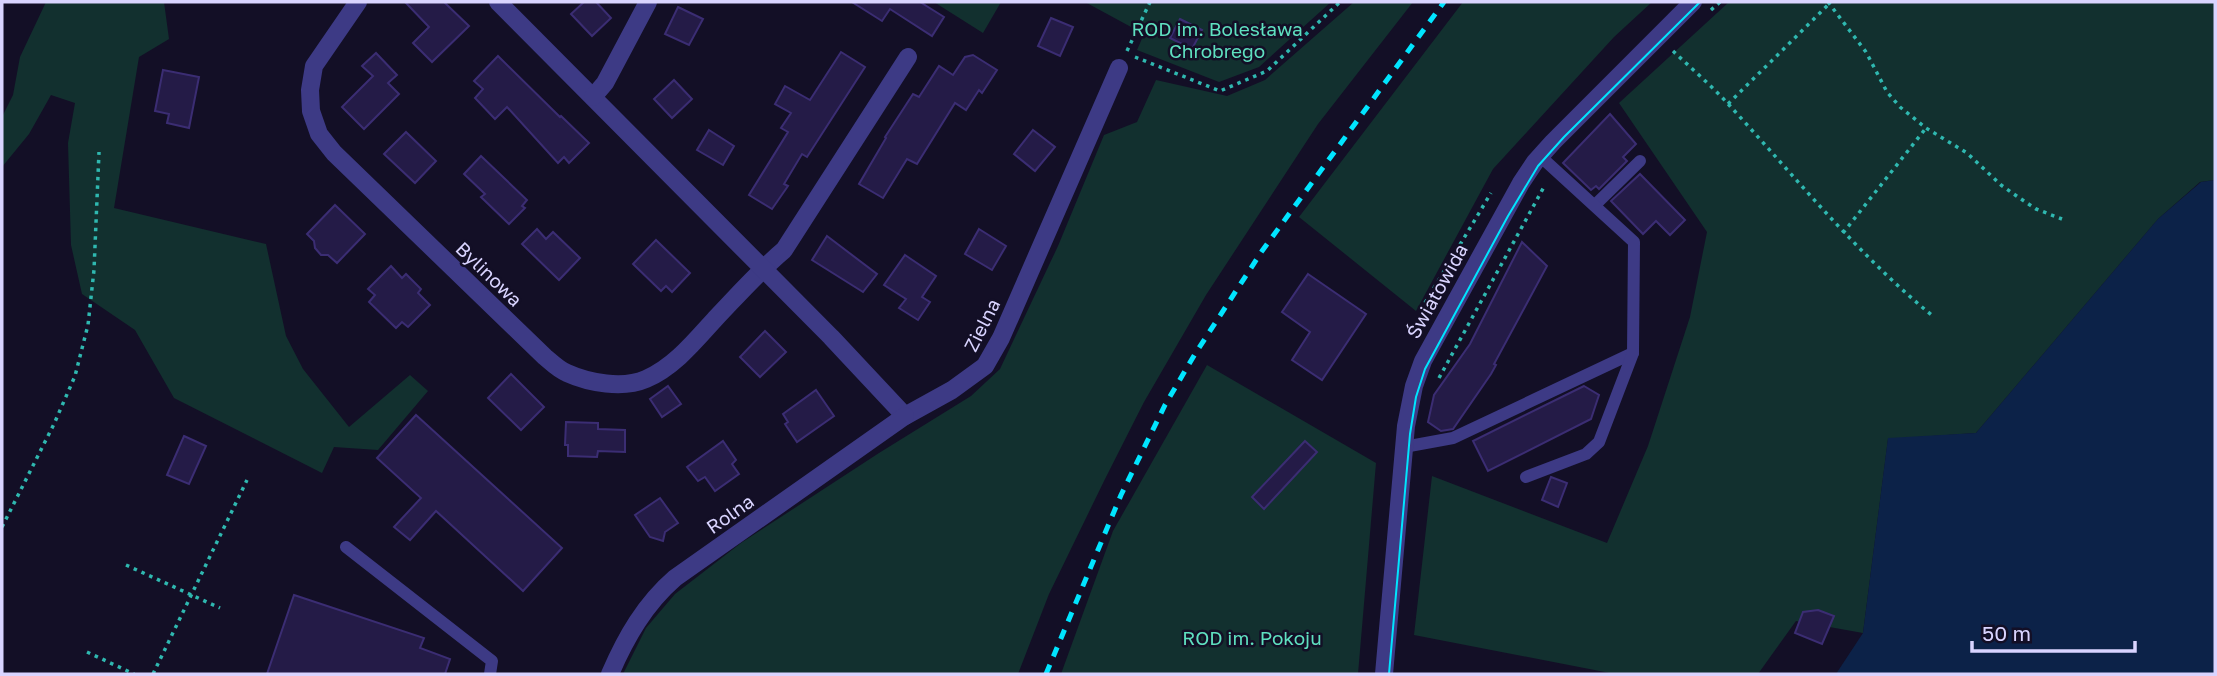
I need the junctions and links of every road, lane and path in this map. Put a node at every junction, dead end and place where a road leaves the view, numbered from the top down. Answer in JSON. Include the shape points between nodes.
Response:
{"nodes":[{"id":1,"x":358,"y":2,"type":"edge"},
{"id":2,"x":498,"y":2,"type":"edge"},
{"id":3,"x":648,"y":2,"type":"edge"},
{"id":4,"x":1150,"y":2,"type":"edge"},
{"id":5,"x":1340,"y":2,"type":"edge"},
{"id":6,"x":1720,"y":2,"type":"edge"},
{"id":7,"x":1829,"y":2,"type":"edge"},
{"id":8,"x":1699,"y":9,"type":"edge"},
{"id":9,"x":1136,"y":30,"type":"dead end"},
{"id":10,"x":1672,"y":49,"type":"dead end"},
{"id":11,"x":908,"y":57,"type":"dead end"},
{"id":12,"x":1123,"y":61,"type":"joint"},
{"id":13,"x":593,"y":97,"type":"junction"},
{"id":14,"x":1728,"y":104,"type":"junction"},
{"id":15,"x":1926,"y":128,"type":"junction"},
{"id":16,"x":99,"y":152,"type":"dead end"},
{"id":17,"x":1540,"y":156,"type":"junction"},
{"id":18,"x":1640,"y":161,"type":"dead end"},
{"id":19,"x":1555,"y":170,"type":"junction"},
{"id":20,"x":1595,"y":205,"type":"junction"},
{"id":21,"x":2062,"y":219,"type":"dead end"},
{"id":22,"x":1843,"y":233,"type":"junction"},
{"id":23,"x":762,"y":269,"type":"junction"},
{"id":24,"x":1934,"y":317,"type":"dead end"},
{"id":25,"x":1633,"y":353,"type":"junction"},
{"id":26,"x":1436,"y":384,"type":"dead end"},
{"id":27,"x":905,"y":416,"type":"junction"},
{"id":28,"x":1404,"y":447,"type":"junction"},
{"id":29,"x":1526,"y":477,"type":"dead end"},
{"id":30,"x":247,"y":480,"type":"dead end"},
{"id":31,"x":2,"y":527,"type":"edge"},
{"id":32,"x":346,"y":547,"type":"dead end"},
{"id":33,"x":126,"y":565,"type":"dead end"},
{"id":34,"x":192,"y":595,"type":"junction"},
{"id":35,"x":220,"y":608,"type":"dead end"},
{"id":36,"x":87,"y":652,"type":"dead end"},
{"id":37,"x":134,"y":674,"type":"edge"},
{"id":38,"x":153,"y":674,"type":"edge"},
{"id":39,"x":490,"y":674,"type":"edge"},
{"id":40,"x":610,"y":674,"type":"edge"},
{"id":41,"x":1384,"y":674,"type":"edge"}],
"edges":[{"from":1,"to":23,"type":"street","name":"Bylinowa","via":[[314,66],[311,111],[319,134],[449,265],[566,373],[619,384],[663,370]]},
{"from":2,"to":13,"type":"street"},
{"from":3,"to":13,"type":"street"},
{"from":4,"to":9,"type":"path"},
{"from":5,"to":12,"type":"path","via":[[1267,71],[1220,91]]},
{"from":6,"to":8,"type":"path"},
{"from":7,"to":14,"type":"path"},
{"from":7,"to":15,"type":"path","via":[[1866,52],[1887,92]]},
{"from":8,"to":17,"type":"street","name":"Światowida"},
{"from":10,"to":14,"type":"path"},
{"from":11,"to":23,"type":"street","via":[[784,250]]},
{"from":12,"to":27,"type":"street","name":"Zielna","via":[[985,366]]},
{"from":13,"to":23,"type":"street"},
{"from":14,"to":22,"type":"path"},
{"from":15,"to":21,"type":"path","via":[[1968,153],[2018,197]]},
{"from":15,"to":22,"type":"path"},
{"from":16,"to":31,"type":"path","via":[[88,326],[75,376]]},
{"from":17,"to":19,"type":"lane"},
{"from":17,"to":28,"type":"street","name":"Światowida","via":[[1423,361],[1409,407]]},
{"from":18,"to":20,"type":"lane"},
{"from":19,"to":20,"type":"lane"},
{"from":19,"to":26,"type":"path"},
{"from":20,"to":25,"type":"lane","via":[[1634,242]]},
{"from":22,"to":24,"type":"path"},
{"from":23,"to":27,"type":"street"},
{"from":25,"to":28,"type":"lane","via":[[1453,438]]},
{"from":25,"to":29,"type":"lane","via":[[1599,442],[1586,454]]},
{"from":27,"to":40,"type":"street","name":"Rolna","via":[[667,585],[640,615]]},
{"from":28,"to":41,"type":"street","name":"Światowida"},
{"from":30,"to":34,"type":"path"},
{"from":32,"to":39,"type":"lane","via":[[492,661]]},
{"from":33,"to":34,"type":"path"},
{"from":34,"to":35,"type":"path"},
{"from":34,"to":38,"type":"path"},
{"from":36,"to":37,"type":"path"}]}
